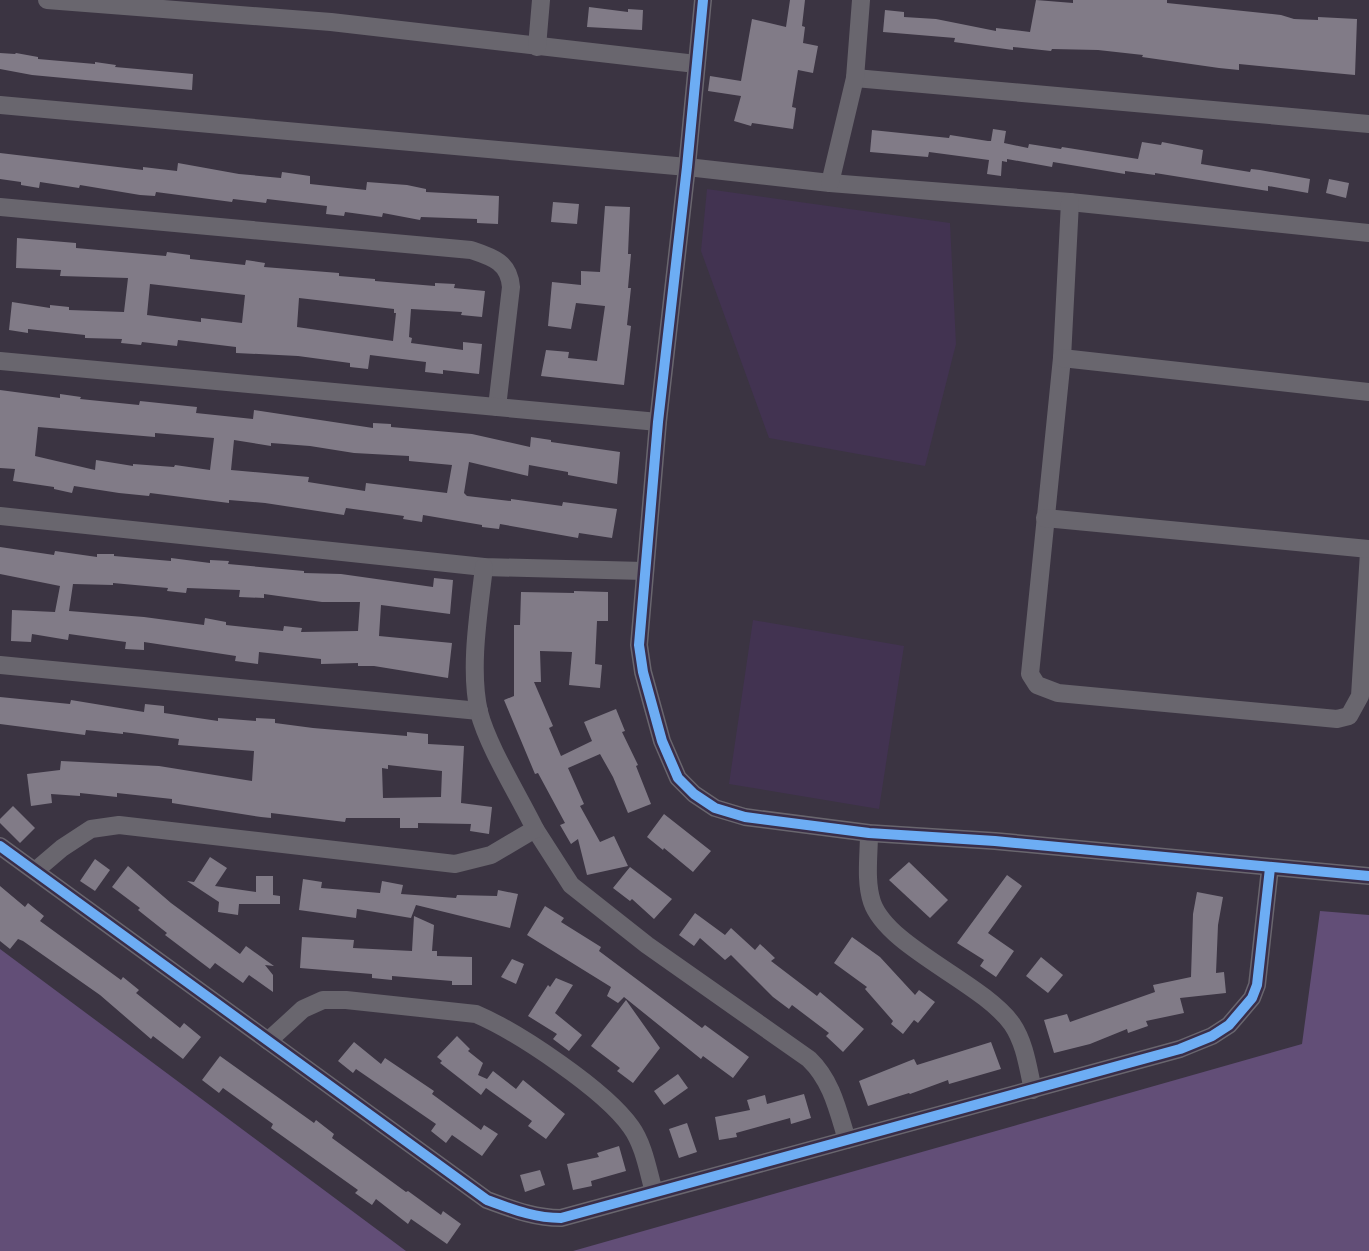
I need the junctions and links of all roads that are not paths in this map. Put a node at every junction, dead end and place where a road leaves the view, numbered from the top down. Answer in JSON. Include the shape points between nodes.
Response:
{"nodes":[{"id":1,"x":47,"y":0,"type":"edge"},
{"id":2,"x":541,"y":0,"type":"edge"},
{"id":3,"x":703,"y":0,"type":"edge"},
{"id":4,"x":861,"y":0,"type":"edge"},
{"id":5,"x":537,"y":47,"type":"junction"},
{"id":6,"x":696,"y":64,"type":"junction"},
{"id":7,"x":855,"y":78,"type":"junction"},
{"id":8,"x":0,"y":105,"type":"edge"},
{"id":9,"x":1369,"y":124,"type":"edge"},
{"id":10,"x":687,"y":167,"type":"junction"},
{"id":11,"x":830,"y":183,"type":"junction"},
{"id":12,"x":1070,"y":202,"type":"junction"},
{"id":13,"x":0,"y":207,"type":"edge"},
{"id":14,"x":1369,"y":233,"type":"edge"},
{"id":15,"x":1062,"y":358,"type":"junction"},
{"id":16,"x":0,"y":361,"type":"edge"},
{"id":17,"x":1369,"y":392,"type":"edge"},
{"id":18,"x":497,"y":407,"type":"junction"},
{"id":19,"x":658,"y":422,"type":"junction"},
{"id":20,"x":0,"y":516,"type":"edge"},
{"id":21,"x":1045,"y":518,"type":"junction"},
{"id":22,"x":1369,"y":551,"type":"edge"},
{"id":23,"x":484,"y":567,"type":"junction"},
{"id":24,"x":644,"y":572,"type":"junction"},
{"id":25,"x":0,"y":665,"type":"edge"},
{"id":26,"x":479,"y":711,"type":"junction"},
{"id":27,"x":536,"y":829,"type":"junction"},
{"id":28,"x":869,"y":833,"type":"junction"},
{"id":29,"x":0,"y":846,"type":"edge"},
{"id":30,"x":1270,"y":868,"type":"junction"},
{"id":31,"x":35,"y":871,"type":"junction"},
{"id":32,"x":1369,"y":876,"type":"edge"},
{"id":33,"x":268,"y":1041,"type":"junction"},
{"id":34,"x":1033,"y":1090,"type":"junction"},
{"id":35,"x":847,"y":1140,"type":"junction"},
{"id":36,"x":654,"y":1192,"type":"junction"}],
"edges":[{"from":1,"to":5,"type":"street","via":[[331,22]]},
{"from":2,"to":5,"type":"street"},
{"from":3,"to":6,"type":"street"},
{"from":4,"to":7,"type":"street"},
{"from":5,"to":6,"type":"street"},
{"from":6,"to":10,"type":"street"},
{"from":7,"to":9,"type":"street"},
{"from":7,"to":11,"type":"street"},
{"from":8,"to":10,"type":"street"},
{"from":10,"to":11,"type":"street"},
{"from":10,"to":19,"type":"street"},
{"from":11,"to":12,"type":"street"},
{"from":12,"to":14,"type":"street"},
{"from":12,"to":15,"type":"street"},
{"from":13,"to":18,"type":"street","via":[[471,250],[493,257],[502,263],[511,287]]},
{"from":15,"to":17,"type":"street"},
{"from":15,"to":21,"type":"street"},
{"from":16,"to":18,"type":"street"},
{"from":18,"to":19,"type":"street"},
{"from":19,"to":24,"type":"street"},
{"from":20,"to":23,"type":"street"},
{"from":21,"to":22,"type":"street"},
{"from":21,"to":22,"type":"street","via":[[1030,674],[1037,685],[1058,693],[1337,719],[1349,716],[1360,696]]},
{"from":23,"to":24,"type":"street"},
{"from":23,"to":26,"type":"street","via":[[476,673]]},
{"from":24,"to":28,"type":"street","via":[[639,645],[643,672],[662,741],[678,778],[715,808],[745,817]]},
{"from":25,"to":26,"type":"street"},
{"from":26,"to":27,"type":"street"},
{"from":27,"to":31,"type":"street","via":[[491,855],[455,864],[119,825],[91,829]]},
{"from":27,"to":35,"type":"street","via":[[571,885],[819,1068]]},
{"from":28,"to":30,"type":"street"},
{"from":28,"to":34,"type":"street","via":[[873,905],[906,942],[994,1005],[1010,1022],[1019,1035]]},
{"from":29,"to":31,"type":"street"},
{"from":30,"to":32,"type":"street"},
{"from":30,"to":34,"type":"street","via":[[1257,985],[1229,1025],[1180,1049]]},
{"from":31,"to":33,"type":"street"},
{"from":33,"to":36,"type":"street","via":[[487,1200],[522,1213],[561,1218]]},
{"from":33,"to":36,"type":"street","via":[[303,1009],[323,1000],[476,1014],[569,1071],[620,1112],[638,1138]]},
{"from":34,"to":35,"type":"street"},
{"from":35,"to":36,"type":"street"}]}
